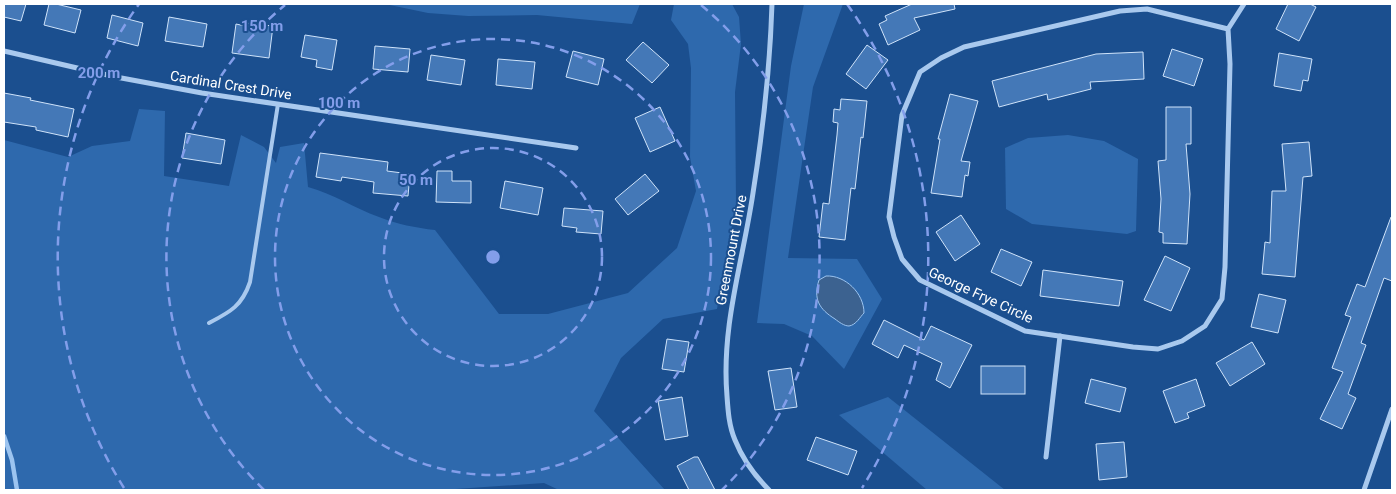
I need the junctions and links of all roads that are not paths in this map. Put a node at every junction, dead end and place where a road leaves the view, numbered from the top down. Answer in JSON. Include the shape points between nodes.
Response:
{"nodes":[{"id":1,"x":772,"y":4,"type":"edge"},
{"id":2,"x":1244,"y":4,"type":"edge"},
{"id":3,"x":1228,"y":29,"type":"junction"},
{"id":4,"x":4,"y":51,"type":"edge"},
{"id":5,"x":278,"y":104,"type":"junction"},
{"id":6,"x":576,"y":148,"type":"dead end"},
{"id":7,"x":209,"y":323,"type":"dead end"},
{"id":8,"x":1060,"y":336,"type":"junction"},
{"id":9,"x":1392,"y":409,"type":"edge"},
{"id":10,"x":1046,"y":457,"type":"dead end"},
{"id":11,"x":769,"y":490,"type":"edge"},
{"id":12,"x":1364,"y":490,"type":"edge"}],
"edges":[{"from":1,"to":11,"type":"street","name":"Greenmount Drive","via":[[764,118],[753,195],[730,309],[726,385],[734,440],[755,476]]},
{"from":2,"to":3,"type":"street"},
{"from":3,"to":8,"type":"street","name":"George Frye Circle","via":[[1226,248],[1222,299],[1205,326],[1182,341],[1158,349]]},
{"from":3,"to":8,"type":"street","name":"George Frye Circle","via":[[1147,9],[1120,11],[964,47],[920,72],[902,115],[890,216],[902,259],[920,280],[945,293],[1025,331]]},
{"from":4,"to":5,"type":"street","name":"Cardinal Crest Drive","via":[[125,79]]},
{"from":5,"to":6,"type":"street","name":"Cardinal Crest Drive"},
{"from":5,"to":7,"type":"lane","via":[[250,282],[246,293],[230,312]]},
{"from":8,"to":10,"type":"street"},
{"from":9,"to":12,"type":"street"}]}
